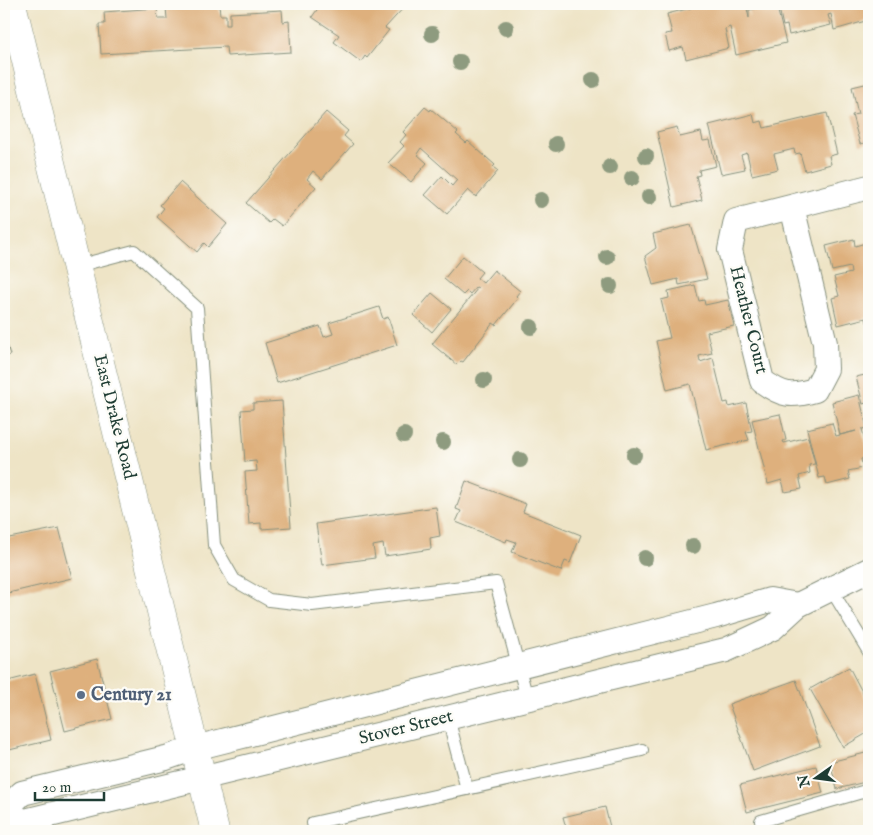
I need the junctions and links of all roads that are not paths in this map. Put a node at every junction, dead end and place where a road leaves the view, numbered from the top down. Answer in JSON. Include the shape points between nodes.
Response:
{"nodes":[{"id":1,"x":12,"y":4,"type":"edge"},
{"id":2,"x":869,"y":188,"type":"edge"},
{"id":3,"x":792,"y":207,"type":"junction"},
{"id":4,"x":76,"y":266,"type":"junction"},
{"id":5,"x":869,"y":570,"type":"edge"},
{"id":6,"x":831,"y":589,"type":"junction"},
{"id":7,"x":798,"y":605,"type":"junction"},
{"id":8,"x":869,"y":652,"type":"edge"},
{"id":9,"x":519,"y":667,"type":"junction"},
{"id":10,"x":527,"y":698,"type":"junction"},
{"id":11,"x":448,"y":718,"type":"junction"},
{"id":12,"x":195,"y":748,"type":"junction"},
{"id":13,"x":642,"y":750,"type":"dead end"},
{"id":14,"x":202,"y":778,"type":"junction"},
{"id":15,"x":467,"y":789,"type":"junction"},
{"id":16,"x":869,"y":790,"type":"edge"},
{"id":17,"x":4,"y":812,"type":"edge"},
{"id":18,"x":215,"y":831,"type":"edge"},
{"id":19,"x":315,"y":831,"type":"edge"},
{"id":20,"x":764,"y":831,"type":"edge"}],
"edges":[{"from":1,"to":4,"type":"main road","name":"East Drake Road"},
{"from":2,"to":3,"type":"street","name":"Heather Court"},
{"from":3,"to":3,"type":"street","name":"Heather Court","via":[[825,343],[826,370],[815,390],[797,395],[778,393],[762,381],[730,250],[736,220]]},
{"from":4,"to":9,"type":"lane","via":[[134,252],[198,308],[214,545],[234,580],[269,600],[312,605],[496,583]]},
{"from":4,"to":12,"type":"main road","name":"East Drake Road"},
{"from":5,"to":6,"type":"street","name":"Stover Street"},
{"from":6,"to":7,"type":"street","name":"Stover Street"},
{"from":6,"to":8,"type":"lane"},
{"from":7,"to":9,"type":"street","name":"Stover Street","via":[[770,600]]},
{"from":7,"to":10,"type":"street","name":"Stover Street","via":[[774,628],[726,650]]},
{"from":9,"to":10,"type":"lane"},
{"from":9,"to":12,"type":"street","name":"Stover Street"},
{"from":10,"to":11,"type":"street","name":"Stover Street"},
{"from":11,"to":14,"type":"street","name":"Stover Street"},
{"from":11,"to":15,"type":"lane"},
{"from":12,"to":14,"type":"main road","name":"East Drake Road"},
{"from":12,"to":17,"type":"street","name":"Stover Street","via":[[22,793]]},
{"from":13,"to":15,"type":"lane"},
{"from":14,"to":17,"type":"street","name":"Stover Street","via":[[26,821]]},
{"from":14,"to":18,"type":"main road","name":"East Drake Road"},
{"from":15,"to":19,"type":"lane","via":[[313,823]]},
{"from":16,"to":20,"type":"lane","via":[[761,821]]}]}
